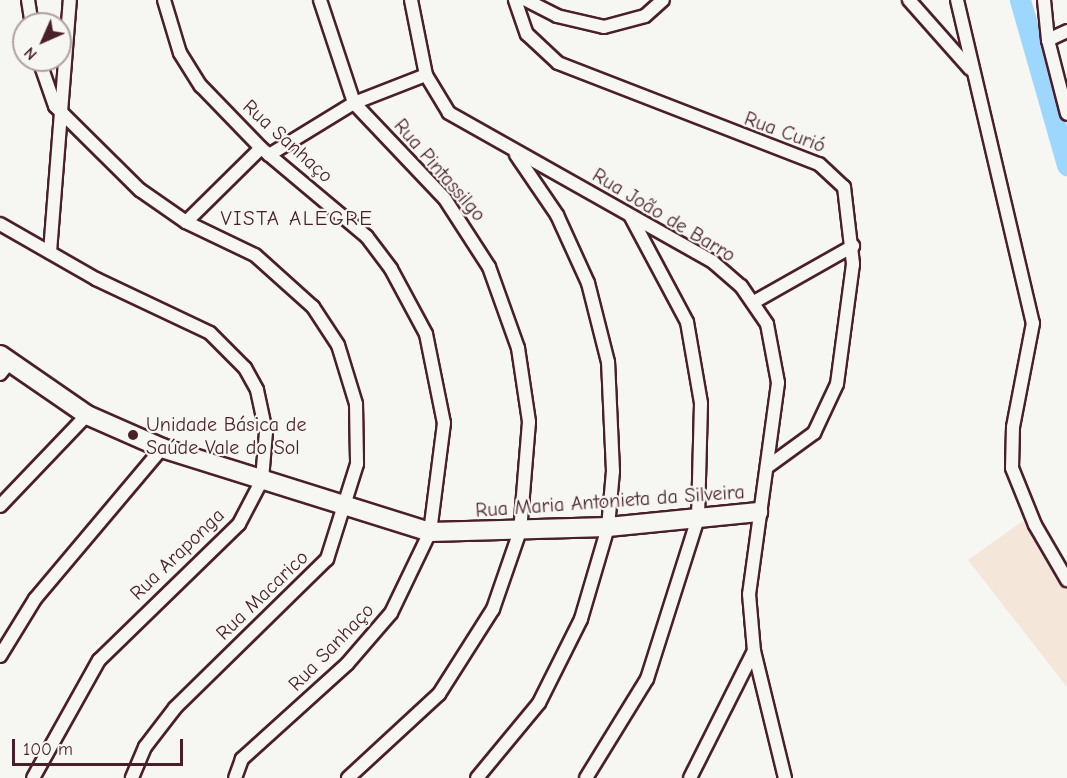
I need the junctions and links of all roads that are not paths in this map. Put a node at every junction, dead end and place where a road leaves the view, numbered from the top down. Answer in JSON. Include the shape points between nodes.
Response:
{"nodes":[{"id":1,"x":70,"y":0,"type":"edge"},
{"id":2,"x":164,"y":0,"type":"edge"},
{"id":3,"x":320,"y":0,"type":"edge"},
{"id":4,"x":411,"y":0,"type":"edge"},
{"id":5,"x":515,"y":0,"type":"edge"},
{"id":6,"x":526,"y":0,"type":"edge"},
{"id":7,"x":663,"y":0,"type":"edge"},
{"id":8,"x":909,"y":0,"type":"edge"},
{"id":9,"x":957,"y":0,"type":"edge"},
{"id":10,"x":1044,"y":0,"type":"edge"},
{"id":11,"x":1067,"y":31,"type":"edge"},
{"id":12,"x":1048,"y":40,"type":"junction"},
{"id":13,"x":971,"y":70,"type":"junction"},
{"id":14,"x":41,"y":72,"type":"edge"},
{"id":15,"x":42,"y":75,"type":"junction"},
{"id":16,"x":426,"y":75,"type":"junction"},
{"id":17,"x":65,"y":86,"type":"junction"},
{"id":18,"x":354,"y":103,"type":"junction"},
{"id":19,"x":1067,"y":114,"type":"edge"},
{"id":20,"x":63,"y":116,"type":"junction"},
{"id":21,"x":265,"y":152,"type":"junction"},
{"id":22,"x":513,"y":152,"type":"junction"},
{"id":23,"x":631,"y":216,"type":"junction"},
{"id":24,"x":186,"y":222,"type":"junction"},
{"id":25,"x":0,"y":224,"type":"edge"},
{"id":26,"x":853,"y":246,"type":"junction"},
{"id":27,"x":50,"y":252,"type":"junction"},
{"id":28,"x":754,"y":302,"type":"junction"},
{"id":29,"x":3,"y":364,"type":"edge"},
{"id":30,"x":87,"y":415,"type":"junction"},
{"id":31,"x":162,"y":448,"type":"junction"},
{"id":32,"x":767,"y":467,"type":"junction"},
{"id":33,"x":262,"y":480,"type":"junction"},
{"id":34,"x":0,"y":506,"type":"edge"},
{"id":35,"x":346,"y":506,"type":"junction"},
{"id":36,"x":758,"y":512,"type":"junction"},
{"id":37,"x":698,"y":518,"type":"junction"},
{"id":38,"x":608,"y":527,"type":"junction"},
{"id":39,"x":520,"y":531,"type":"junction"},
{"id":40,"x":430,"y":532,"type":"junction"},
{"id":41,"x":1067,"y":580,"type":"edge"},
{"id":42,"x":754,"y":651,"type":"junction"},
{"id":43,"x":0,"y":656,"type":"edge"},
{"id":44,"x":33,"y":778,"type":"edge"},
{"id":45,"x":132,"y":778,"type":"edge"},
{"id":46,"x":236,"y":778,"type":"edge"},
{"id":47,"x":348,"y":778,"type":"edge"},
{"id":48,"x":477,"y":778,"type":"edge"},
{"id":49,"x":586,"y":778,"type":"edge"},
{"id":50,"x":690,"y":778,"type":"edge"},
{"id":51,"x":785,"y":778,"type":"edge"}],
"edges":[{"from":1,"to":17,"type":"street"},
{"from":2,"to":21,"type":"street","name":"Rua Sanhaço","via":[[189,70]]},
{"from":3,"to":18,"type":"street","name":"Rua Pintassilgo"},
{"from":4,"to":16,"type":"street","name":"Rua João de Barro"},
{"from":5,"to":26,"type":"street","name":"Rua Curió","via":[[527,34],[558,63],[831,171],[845,193]]},
{"from":6,"to":7,"type":"street","via":[[557,16],[604,27],[645,16]]},
{"from":8,"to":13,"type":"street"},
{"from":9,"to":13,"type":"street"},
{"from":10,"to":12,"type":"street"},
{"from":11,"to":12,"type":"street"},
{"from":12,"to":19,"type":"street"},
{"from":13,"to":41,"type":"street","via":[[1033,322],[1013,427],[1012,468],[1035,525]]},
{"from":14,"to":15,"type":"street"},
{"from":15,"to":17,"type":"street"},
{"from":15,"to":20,"type":"street"},
{"from":16,"to":18,"type":"street"},
{"from":16,"to":22,"type":"street","name":"Rua João de Barro","via":[[449,113]]},
{"from":17,"to":20,"type":"street"},
{"from":18,"to":21,"type":"street"},
{"from":18,"to":39,"type":"street","name":"Rua Pintassilgo","via":[[461,220],[506,307],[529,422]]},
{"from":20,"to":24,"type":"street","name":"Rua Macarico","via":[[150,199]]},
{"from":20,"to":27,"type":"street"},
{"from":21,"to":24,"type":"street"},
{"from":21,"to":40,"type":"street","name":"Rua Sanhaço","via":[[367,237],[426,334],[444,423]]},
{"from":22,"to":23,"type":"street","name":"Rua João de Barro"},
{"from":22,"to":38,"type":"street","via":[[573,245],[601,328],[612,445]]},
{"from":23,"to":28,"type":"street","name":"Rua João de Barro","via":[[713,262]]},
{"from":23,"to":37,"type":"street","via":[[687,322],[701,403]]},
{"from":24,"to":35,"type":"street","name":"Rua Macarico","via":[[268,265],[313,307],[338,345],[358,423],[357,464]]},
{"from":25,"to":27,"type":"street"},
{"from":26,"to":28,"type":"street"},
{"from":26,"to":32,"type":"street","name":"Rua Curió","via":[[844,347],[828,409],[805,442]]},
{"from":27,"to":33,"type":"street","via":[[186,319],[230,349],[257,390],[264,414]]},
{"from":28,"to":32,"type":"street","name":"Rua João de Barro","via":[[773,341],[778,370]]},
{"from":29,"to":30,"type":"street","name":"Rua Maria Antonieta da Silveira"},
{"from":30,"to":31,"type":"street","name":"Rua Maria Antonieta da Silveira"},
{"from":30,"to":34,"type":"street"},
{"from":31,"to":33,"type":"street","name":"Rua Maria Antonieta da Silveira"},
{"from":31,"to":43,"type":"street","via":[[35,599]]},
{"from":32,"to":36,"type":"street","name":"Rua João de Barro"},
{"from":33,"to":35,"type":"street","name":"Rua Maria Antonieta da Silveira"},
{"from":33,"to":44,"type":"street","name":"Rua Araponga","via":[[226,538],[99,660]]},
{"from":35,"to":40,"type":"street","name":"Rua Maria Antonieta da Silveira"},
{"from":35,"to":45,"type":"street","name":"Rua Macarico","via":[[319,570],[175,708],[145,747]]},
{"from":36,"to":37,"type":"street","name":"Rua Maria Antonieta da Silveira"},
{"from":36,"to":42,"type":"street","name":"Rua João de Barro","via":[[749,579]]},
{"from":37,"to":38,"type":"street","name":"Rua Maria Antonieta da Silveira"},
{"from":37,"to":49,"type":"street","via":[[647,679]]},
{"from":38,"to":39,"type":"street","name":"Rua Maria Antonieta da Silveira"},
{"from":38,"to":48,"type":"street","via":[[591,595],[552,681],[524,726]]},
{"from":39,"to":40,"type":"street","name":"Rua Maria Antonieta da Silveira"},
{"from":39,"to":47,"type":"street","name":"Rua Pintassilgo","via":[[493,609],[454,675],[423,711]]},
{"from":40,"to":46,"type":"street","name":"Rua Sanhaço","via":[[403,592],[375,635],[242,759]]},
{"from":42,"to":50,"type":"street"},
{"from":42,"to":51,"type":"street","name":"Rua João de Barro"}]}
